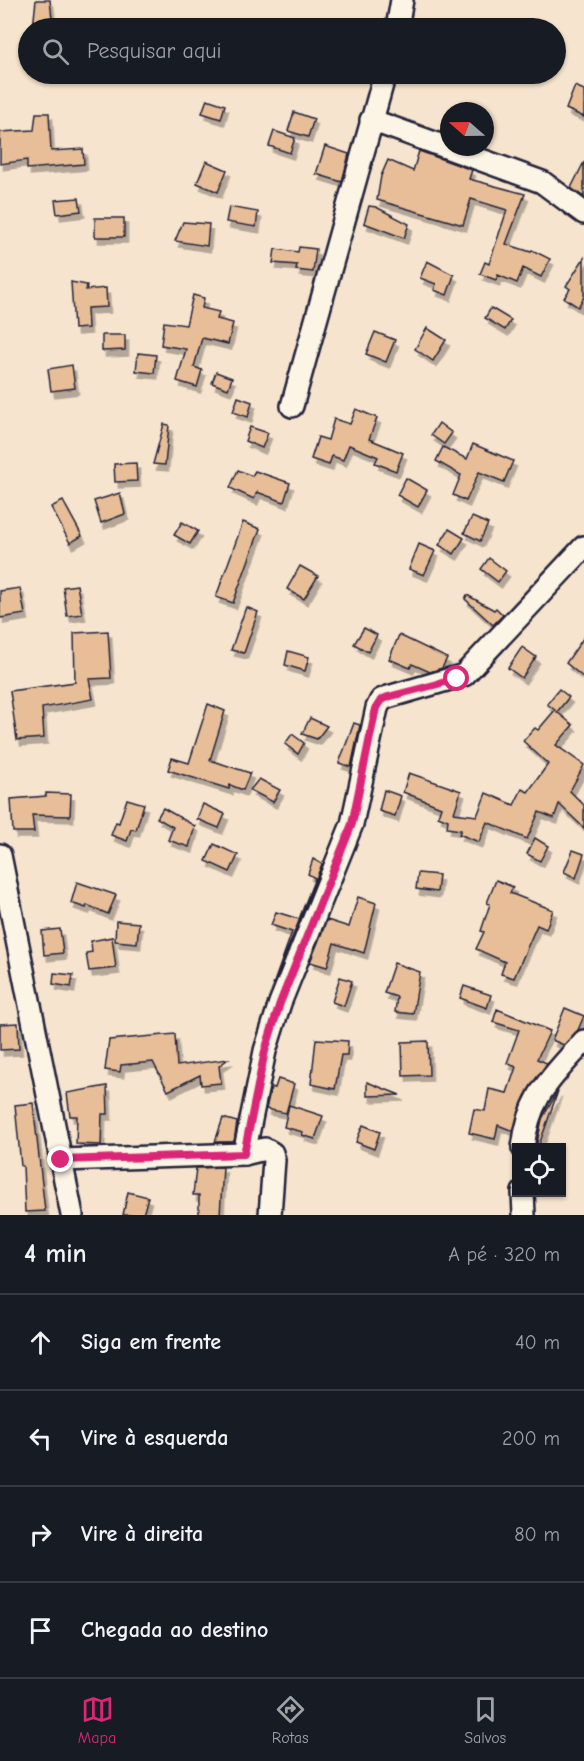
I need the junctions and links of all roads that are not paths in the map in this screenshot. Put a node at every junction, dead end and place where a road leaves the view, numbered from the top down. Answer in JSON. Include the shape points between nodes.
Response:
{"nodes":[{"id":1,"x":402,"y":0,"type":"edge"},
{"id":2,"x":399,"y":18,"type":"edge"},
{"id":3,"x":382,"y":84,"type":"edge"},
{"id":4,"x":370,"y":120,"type":"junction"},
{"id":5,"x":584,"y":213,"type":"edge"},
{"id":6,"x":292,"y":406,"type":"dead end"},
{"id":7,"x":584,"y":547,"type":"edge"},
{"id":8,"x":0,"y":855,"type":"edge"},
{"id":9,"x":582,"y":1048,"type":"edge"},
{"id":10,"x":524,"y":1143,"type":"edge"},
{"id":11,"x":244,"y":1154,"type":"junction"},
{"id":12,"x":61,"y":1160,"type":"junction"},
{"id":13,"x":523,"y":1197,"type":"edge"},
{"id":14,"x":72,"y":1215,"type":"edge"},
{"id":15,"x":270,"y":1215,"type":"edge"},
{"id":16,"x":524,"y":1215,"type":"edge"}],
"edges":[{"from":1,"to":2,"type":"street"},
{"from":3,"to":4,"type":"street"},
{"from":4,"to":5,"type":"street","via":[[542,182]]},
{"from":4,"to":6,"type":"street"},
{"from":7,"to":11,"type":"street","via":[[464,675],[388,697],[376,708],[352,824],[280,1003],[265,1051]]},
{"from":8,"to":12,"type":"street"},
{"from":9,"to":10,"type":"street","via":[[534,1099]]},
{"from":11,"to":12,"type":"street"},
{"from":11,"to":15,"type":"street","via":[[265,1149],[272,1153]]},
{"from":12,"to":14,"type":"street"},
{"from":13,"to":16,"type":"street"}]}
